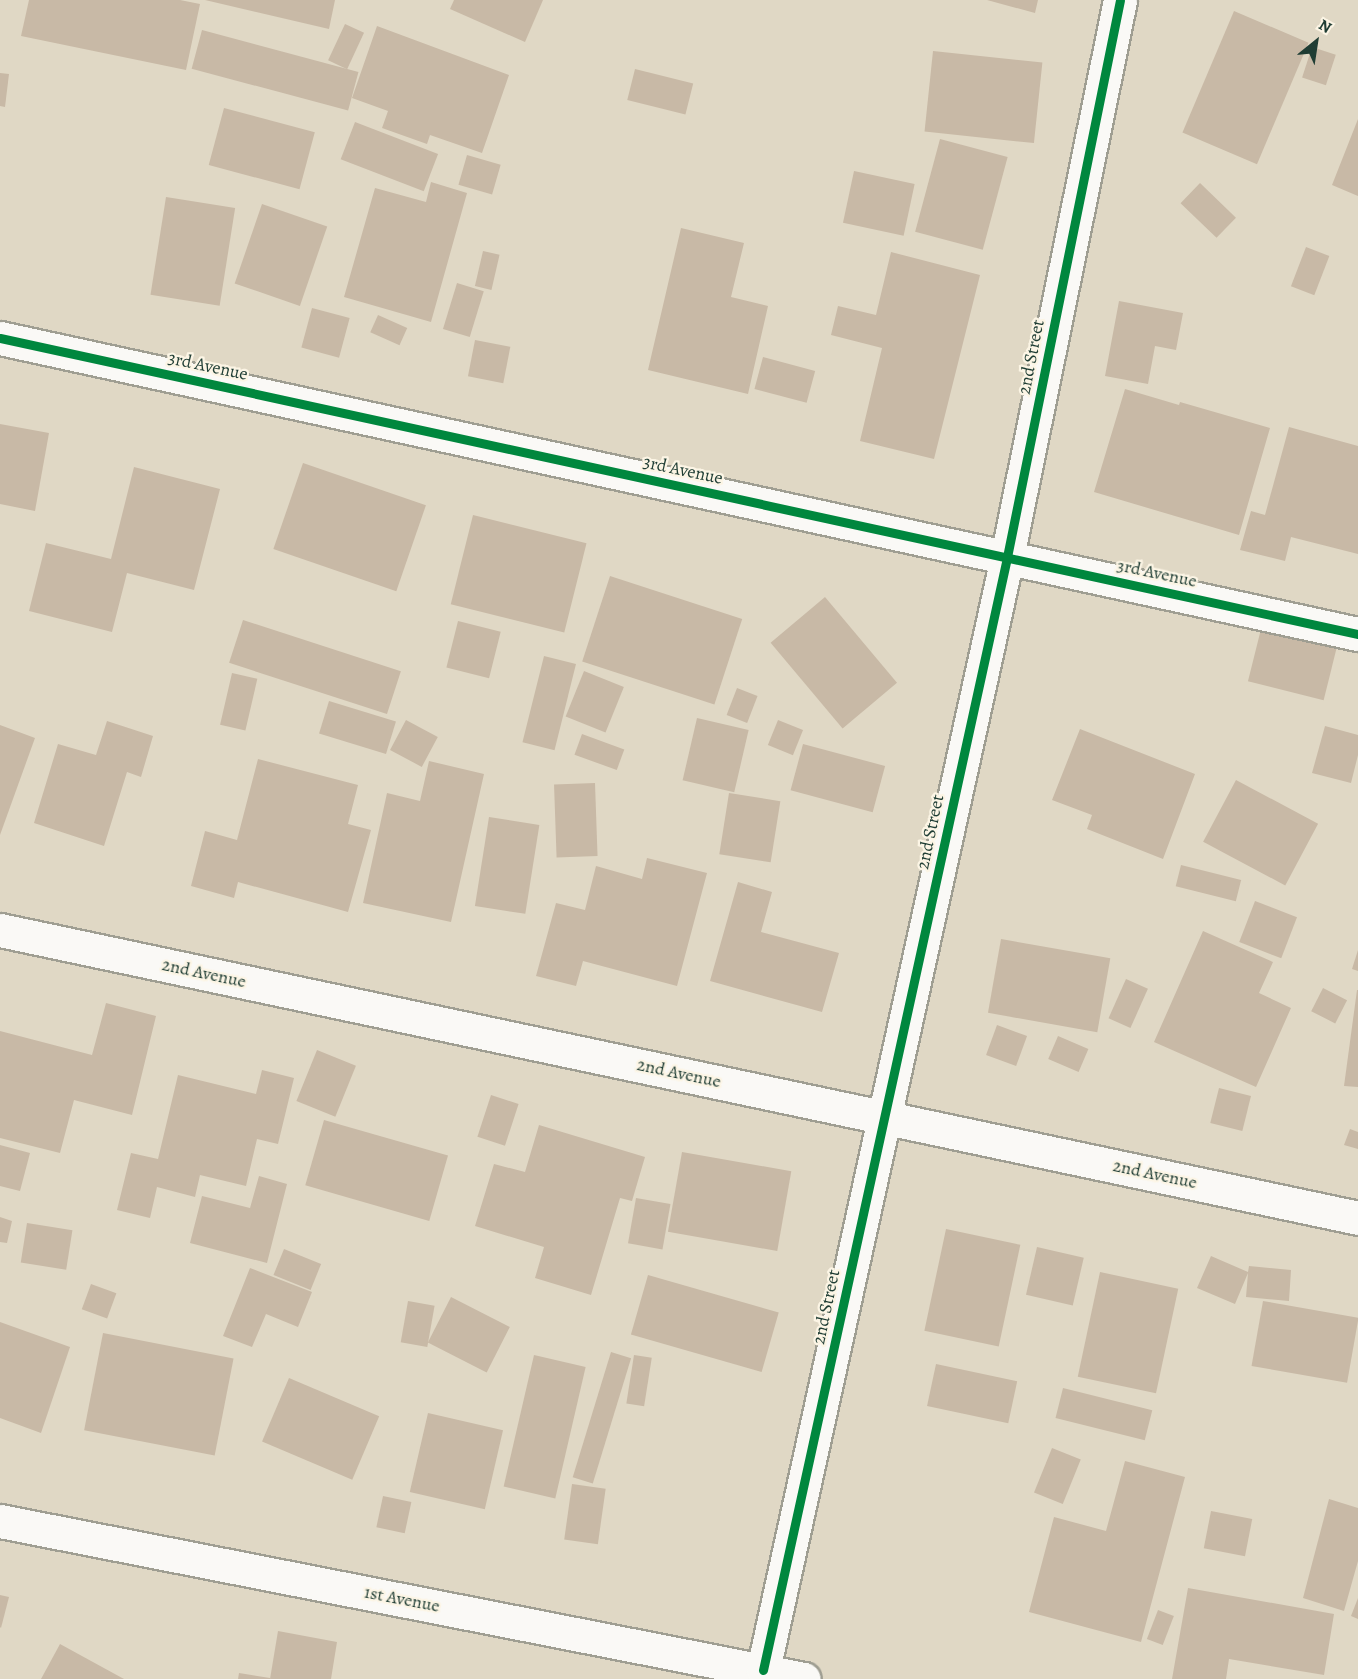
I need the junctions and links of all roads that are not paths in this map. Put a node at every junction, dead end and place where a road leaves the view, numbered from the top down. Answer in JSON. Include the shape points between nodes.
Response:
{"nodes":[{"id":1,"x":1120,"y":0,"type":"edge"},
{"id":2,"x":0,"y":338,"type":"edge"},
{"id":3,"x":1007,"y":557,"type":"junction"},
{"id":4,"x":1358,"y":634,"type":"edge"},
{"id":5,"x":0,"y":930,"type":"edge"},
{"id":6,"x":884,"y":1116,"type":"junction"},
{"id":7,"x":1358,"y":1218,"type":"edge"},
{"id":8,"x":0,"y":1521,"type":"edge"},
{"id":9,"x":764,"y":1670,"type":"junction"},
{"id":10,"x":804,"y":1679,"type":"edge"}],
"edges":[{"from":1,"to":3,"type":"street","name":"2nd Street"},
{"from":2,"to":3,"type":"street","name":"3rd Avenue"},
{"from":3,"to":4,"type":"street","name":"3rd Avenue"},
{"from":3,"to":6,"type":"street","name":"2nd Street"},
{"from":5,"to":6,"type":"street","name":"2nd Avenue"},
{"from":6,"to":7,"type":"street","name":"2nd Avenue"},
{"from":6,"to":9,"type":"street","name":"2nd Street"},
{"from":8,"to":9,"type":"street","name":"1st Avenue"},
{"from":9,"to":10,"type":"street","name":"1st Avenue"}]}
